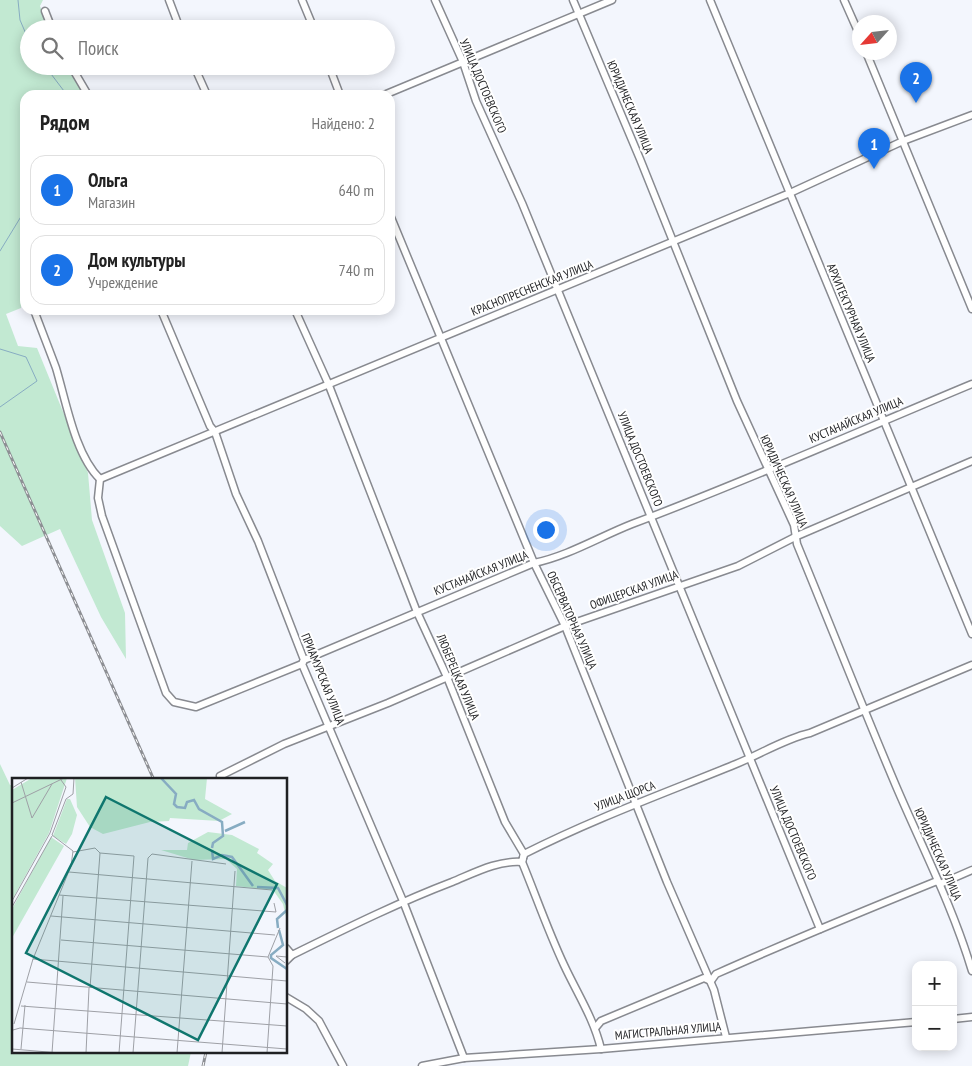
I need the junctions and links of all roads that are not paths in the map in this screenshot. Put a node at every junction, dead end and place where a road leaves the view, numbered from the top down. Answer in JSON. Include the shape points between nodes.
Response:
{"nodes":[{"id":1,"x":169,"y":0,"type":"edge"},
{"id":2,"x":302,"y":0,"type":"edge"},
{"id":3,"x":435,"y":0,"type":"edge"},
{"id":4,"x":573,"y":0,"type":"edge"},
{"id":5,"x":612,"y":0,"type":"edge"},
{"id":6,"x":710,"y":0,"type":"edge"},
{"id":7,"x":844,"y":0,"type":"edge"},
{"id":8,"x":45,"y":11,"type":"dead end"},
{"id":9,"x":580,"y":14,"type":"junction"},
{"id":10,"x":852,"y":18,"type":"edge"},
{"id":11,"x":48,"y":20,"type":"edge"},
{"id":12,"x":177,"y":20,"type":"edge"},
{"id":13,"x":310,"y":20,"type":"edge"},
{"id":14,"x":869,"y":60,"type":"edge"},
{"id":15,"x":462,"y":62,"type":"junction"},
{"id":16,"x":76,"y":75,"type":"edge"},
{"id":17,"x":198,"y":75,"type":"edge"},
{"id":18,"x":332,"y":75,"type":"edge"},
{"id":19,"x":85,"y":90,"type":"edge"},
{"id":20,"x":204,"y":90,"type":"edge"},
{"id":21,"x":338,"y":90,"type":"edge"},
{"id":22,"x":395,"y":90,"type":"edge"},
{"id":23,"x":972,"y":115,"type":"edge"},
{"id":24,"x":903,"y":140,"type":"junction"},
{"id":25,"x":790,"y":194,"type":"junction"},
{"id":26,"x":395,"y":227,"type":"edge"},
{"id":27,"x":673,"y":240,"type":"junction"},
{"id":28,"x":558,"y":290,"type":"junction"},
{"id":29,"x":972,"y":309,"type":"edge"},
{"id":30,"x":36,"y":315,"type":"edge"},
{"id":31,"x":163,"y":315,"type":"edge"},
{"id":32,"x":297,"y":315,"type":"edge"},
{"id":33,"x":442,"y":337,"type":"junction"},
{"id":34,"x":328,"y":384,"type":"junction"},
{"id":35,"x":972,"y":384,"type":"edge"},
{"id":36,"x":884,"y":421,"type":"junction"},
{"id":37,"x":215,"y":432,"type":"junction"},
{"id":38,"x":972,"y":461,"type":"edge"},
{"id":39,"x":768,"y":470,"type":"junction"},
{"id":40,"x":100,"y":479,"type":"junction"},
{"id":41,"x":913,"y":488,"type":"junction"},
{"id":42,"x":652,"y":517,"type":"junction"},
{"id":43,"x":797,"y":536,"type":"junction"},
{"id":44,"x":534,"y":563,"type":"junction"},
{"id":45,"x":680,"y":585,"type":"junction"},
{"id":46,"x":417,"y":612,"type":"junction"},
{"id":47,"x":565,"y":626,"type":"junction"},
{"id":48,"x":972,"y":634,"type":"edge"},
{"id":49,"x":303,"y":662,"type":"junction"},
{"id":50,"x":972,"y":665,"type":"edge"},
{"id":51,"x":447,"y":677,"type":"junction"},
{"id":52,"x":865,"y":711,"type":"junction"},
{"id":53,"x":330,"y":727,"type":"junction"},
{"id":54,"x":750,"y":759,"type":"junction"},
{"id":55,"x":221,"y":778,"type":"edge"},
{"id":56,"x":636,"y":804,"type":"junction"},
{"id":57,"x":524,"y":854,"type":"junction"},
{"id":58,"x":522,"y":862,"type":"junction"},
{"id":59,"x":972,"y":870,"type":"edge"},
{"id":60,"x":939,"y":882,"type":"junction"},
{"id":61,"x":403,"y":901,"type":"junction"},
{"id":62,"x":820,"y":928,"type":"junction"},
{"id":63,"x":288,"y":950,"type":"edge"},
{"id":64,"x":292,"y":955,"type":"junction"},
{"id":65,"x":288,"y":959,"type":"edge"},
{"id":66,"x":972,"y":971,"type":"edge"},
{"id":67,"x":711,"y":981,"type":"junction"},
{"id":68,"x":288,"y":998,"type":"edge"},
{"id":69,"x":972,"y":1017,"type":"edge"},
{"id":70,"x":957,"y":1019,"type":"edge"},
{"id":71,"x":912,"y":1022,"type":"edge"},
{"id":72,"x":596,"y":1027,"type":"junction"},
{"id":73,"x":726,"y":1037,"type":"junction"},
{"id":74,"x":601,"y":1049,"type":"junction"},
{"id":75,"x":464,"y":1058,"type":"junction"},
{"id":76,"x":343,"y":1066,"type":"edge"},
{"id":77,"x":422,"y":1066,"type":"edge"}],
"edges":[{"from":1,"to":12,"type":"street"},
{"from":2,"to":13,"type":"street"},
{"from":3,"to":15,"type":"street","name":"УЛИЦА ДОСТОЕВСКОГО"},
{"from":4,"to":9,"type":"street","name":"ЮРИДИЧЕСКАЯ УЛИЦА"},
{"from":5,"to":9,"type":"street"},
{"from":6,"to":25,"type":"street","name":"АРХИТЕКТУРНАЯ УЛИЦА"},
{"from":7,"to":10,"type":"street"},
{"from":8,"to":11,"type":"street"},
{"from":9,"to":15,"type":"street"},
{"from":9,"to":27,"type":"street","name":"ЮРИДИЧЕСКАЯ УЛИЦА"},
{"from":14,"to":24,"type":"street"},
{"from":15,"to":22,"type":"street"},
{"from":15,"to":28,"type":"street","name":"УЛИЦА ДОСТОЕВСКОГО"},
{"from":16,"to":19,"type":"street"},
{"from":17,"to":20,"type":"street"},
{"from":18,"to":21,"type":"street"},
{"from":23,"to":24,"type":"street","name":"КРАСНОПРЕСНЕНСКАЯ УЛИЦА"},
{"from":24,"to":25,"type":"street","name":"КРАСНОПРЕСНЕНСКАЯ УЛИЦА"},
{"from":24,"to":29,"type":"street"},
{"from":25,"to":27,"type":"street","name":"КРАСНОПРЕСНЕНСКАЯ УЛИЦА"},
{"from":25,"to":36,"type":"street","name":"АРХИТЕКТУРНАЯ УЛИЦА"},
{"from":26,"to":33,"type":"street","name":"ОБСЕРВАТОРНАЯ УЛИЦА"},
{"from":27,"to":28,"type":"street","name":"КРАСНОПРЕСНЕНСКАЯ УЛИЦА"},
{"from":27,"to":39,"type":"street","name":"ЮРИДИЧЕСКАЯ УЛИЦА"},
{"from":28,"to":33,"type":"street","name":"КРАСНОПРЕСНЕНСКАЯ УЛИЦА"},
{"from":28,"to":42,"type":"street","name":"УЛИЦА ДОСТОЕВСКОГО"},
{"from":30,"to":40,"type":"street","via":[[73,427],[87,460]]},
{"from":31,"to":37,"type":"street","name":"ПРИАМУРСКАЯ УЛИЦА"},
{"from":32,"to":34,"type":"street","name":"ЛЮБЕРЕЦКАЯ УЛИЦА"},
{"from":33,"to":34,"type":"street","name":"КРАСНОПРЕСНЕНСКАЯ УЛИЦА"},
{"from":33,"to":44,"type":"street","name":"ОБСЕРВАТОРНАЯ УЛИЦА"},
{"from":34,"to":37,"type":"street","name":"КРАСНОПРЕСНЕНСКАЯ УЛИЦА"},
{"from":34,"to":46,"type":"street","name":"ЛЮБЕРЕЦКАЯ УЛИЦА"},
{"from":35,"to":36,"type":"street","name":"КУСТАНАЙСКАЯ УЛИЦА"},
{"from":36,"to":39,"type":"street","name":"КУСТАНАЙСКАЯ УЛИЦА"},
{"from":36,"to":41,"type":"street","name":"АРХИТЕКТУРНАЯ УЛИЦА"},
{"from":37,"to":40,"type":"street","name":"КРАСНОПРЕСНЕНСКАЯ УЛИЦА"},
{"from":37,"to":49,"type":"street","name":"ПРИАМУРСКАЯ УЛИЦА","via":[[236,494],[258,541]]},
{"from":38,"to":41,"type":"street","name":"ОФИЦЕРСКАЯ УЛИЦА"},
{"from":39,"to":42,"type":"street","name":"КУСТАНАЙСКАЯ УЛИЦА"},
{"from":39,"to":43,"type":"street","name":"ЮРИДИЧЕСКАЯ УЛИЦА"},
{"from":40,"to":49,"type":"street","name":"КУСТАНАЙСКАЯ УЛИЦА","via":[[98,498],[102,516],[166,693],[174,702],[196,706]]},
{"from":41,"to":43,"type":"street","name":"ОФИЦЕРСКАЯ УЛИЦА"},
{"from":41,"to":48,"type":"street","name":"АРХИТЕКТУРНАЯ УЛИЦА"},
{"from":42,"to":44,"type":"street","name":"КУСТАНАЙСКАЯ УЛИЦА","via":[[598,537],[553,559]]},
{"from":42,"to":45,"type":"street","name":"УЛИЦА ДОСТОЕВСКОГО"},
{"from":43,"to":45,"type":"street","name":"ОФИЦЕРСКАЯ УЛИЦА","via":[[738,566]]},
{"from":43,"to":52,"type":"street","name":"ЮРИДИЧЕСКАЯ УЛИЦА","via":[[797,544]]},
{"from":44,"to":46,"type":"street","name":"КУСТАНАЙСКАЯ УЛИЦА"},
{"from":44,"to":47,"type":"street","name":"ОБСЕРВАТОРНАЯ УЛИЦА"},
{"from":45,"to":47,"type":"street","name":"ОФИЦЕРСКАЯ УЛИЦА"},
{"from":45,"to":54,"type":"street","name":"УЛИЦА ДОСТОЕВСКОГО"},
{"from":46,"to":49,"type":"street","name":"КУСТАНАЙСКАЯ УЛИЦА"},
{"from":46,"to":51,"type":"street","name":"ЛЮБЕРЕЦКАЯ УЛИЦА"},
{"from":47,"to":51,"type":"street","name":"ОФИЦЕРСКАЯ УЛИЦА"},
{"from":47,"to":56,"type":"street","name":"ОБСЕРВАТОРНАЯ УЛИЦА"},
{"from":49,"to":53,"type":"street","name":"ПРИАМУРСКАЯ УЛИЦА"},
{"from":50,"to":52,"type":"street","name":"УЛИЦА ЩОРСА"},
{"from":51,"to":53,"type":"street","name":"ОФИЦЕРСКАЯ УЛИЦА"},
{"from":51,"to":57,"type":"street","name":"ЛЮБЕРЕЦКАЯ УЛИЦА","via":[[505,822]]},
{"from":52,"to":54,"type":"street","name":"УЛИЦА ЩОРСА","via":[[810,733],[790,737],[779,746]]},
{"from":52,"to":60,"type":"street","name":"ЮРИДИЧЕСКАЯ УЛИЦА"},
{"from":53,"to":55,"type":"street","name":"ОФИЦЕРСКАЯ УЛИЦА","via":[[284,744]]},
{"from":53,"to":61,"type":"street","name":"ПРИАМУРСКАЯ УЛИЦА"},
{"from":54,"to":56,"type":"street","name":"УЛИЦА ЩОРСА"},
{"from":54,"to":62,"type":"street","name":"УЛИЦА ДОСТОЕВСКОГО"},
{"from":56,"to":57,"type":"street","name":"УЛИЦА ЩОРСА","via":[[579,826]]},
{"from":56,"to":67,"type":"street","name":"ОБСЕРВАТОРНАЯ УЛИЦА"},
{"from":57,"to":58,"type":"street"},
{"from":58,"to":61,"type":"street","via":[[490,866]]},
{"from":58,"to":72,"type":"street","via":[[558,953],[586,1013]]},
{"from":59,"to":60,"type":"street"},
{"from":60,"to":62,"type":"street"},
{"from":60,"to":66,"type":"street","name":"ЮРИДИЧЕСКАЯ УЛИЦА"},
{"from":61,"to":64,"type":"street"},
{"from":61,"to":75,"type":"street","name":"ПРИАМУРСКАЯ УЛИЦА"},
{"from":62,"to":67,"type":"street","via":[[716,974]]},
{"from":63,"to":64,"type":"street"},
{"from":64,"to":65,"type":"street"},
{"from":67,"to":72,"type":"street","via":[[704,978],[687,984],[601,1021]]},
{"from":67,"to":73,"type":"street","name":"ОБСЕРВАТОРНАЯ УЛИЦА"},
{"from":68,"to":76,"type":"street","via":[[319,1021]]},
{"from":69,"to":70,"type":"street"},
{"from":71,"to":73,"type":"street","name":"МАГИСТРАЛЬНАЯ УЛИЦА"},
{"from":72,"to":74,"type":"street"},
{"from":73,"to":74,"type":"street","name":"МАГИСТРАЛЬНАЯ УЛИЦА"},
{"from":74,"to":75,"type":"street","name":"МАГИСТРАЛЬНАЯ УЛИЦА"},
{"from":75,"to":77,"type":"street","name":"МАГИСТРАЛЬНАЯ УЛИЦА"}]}
